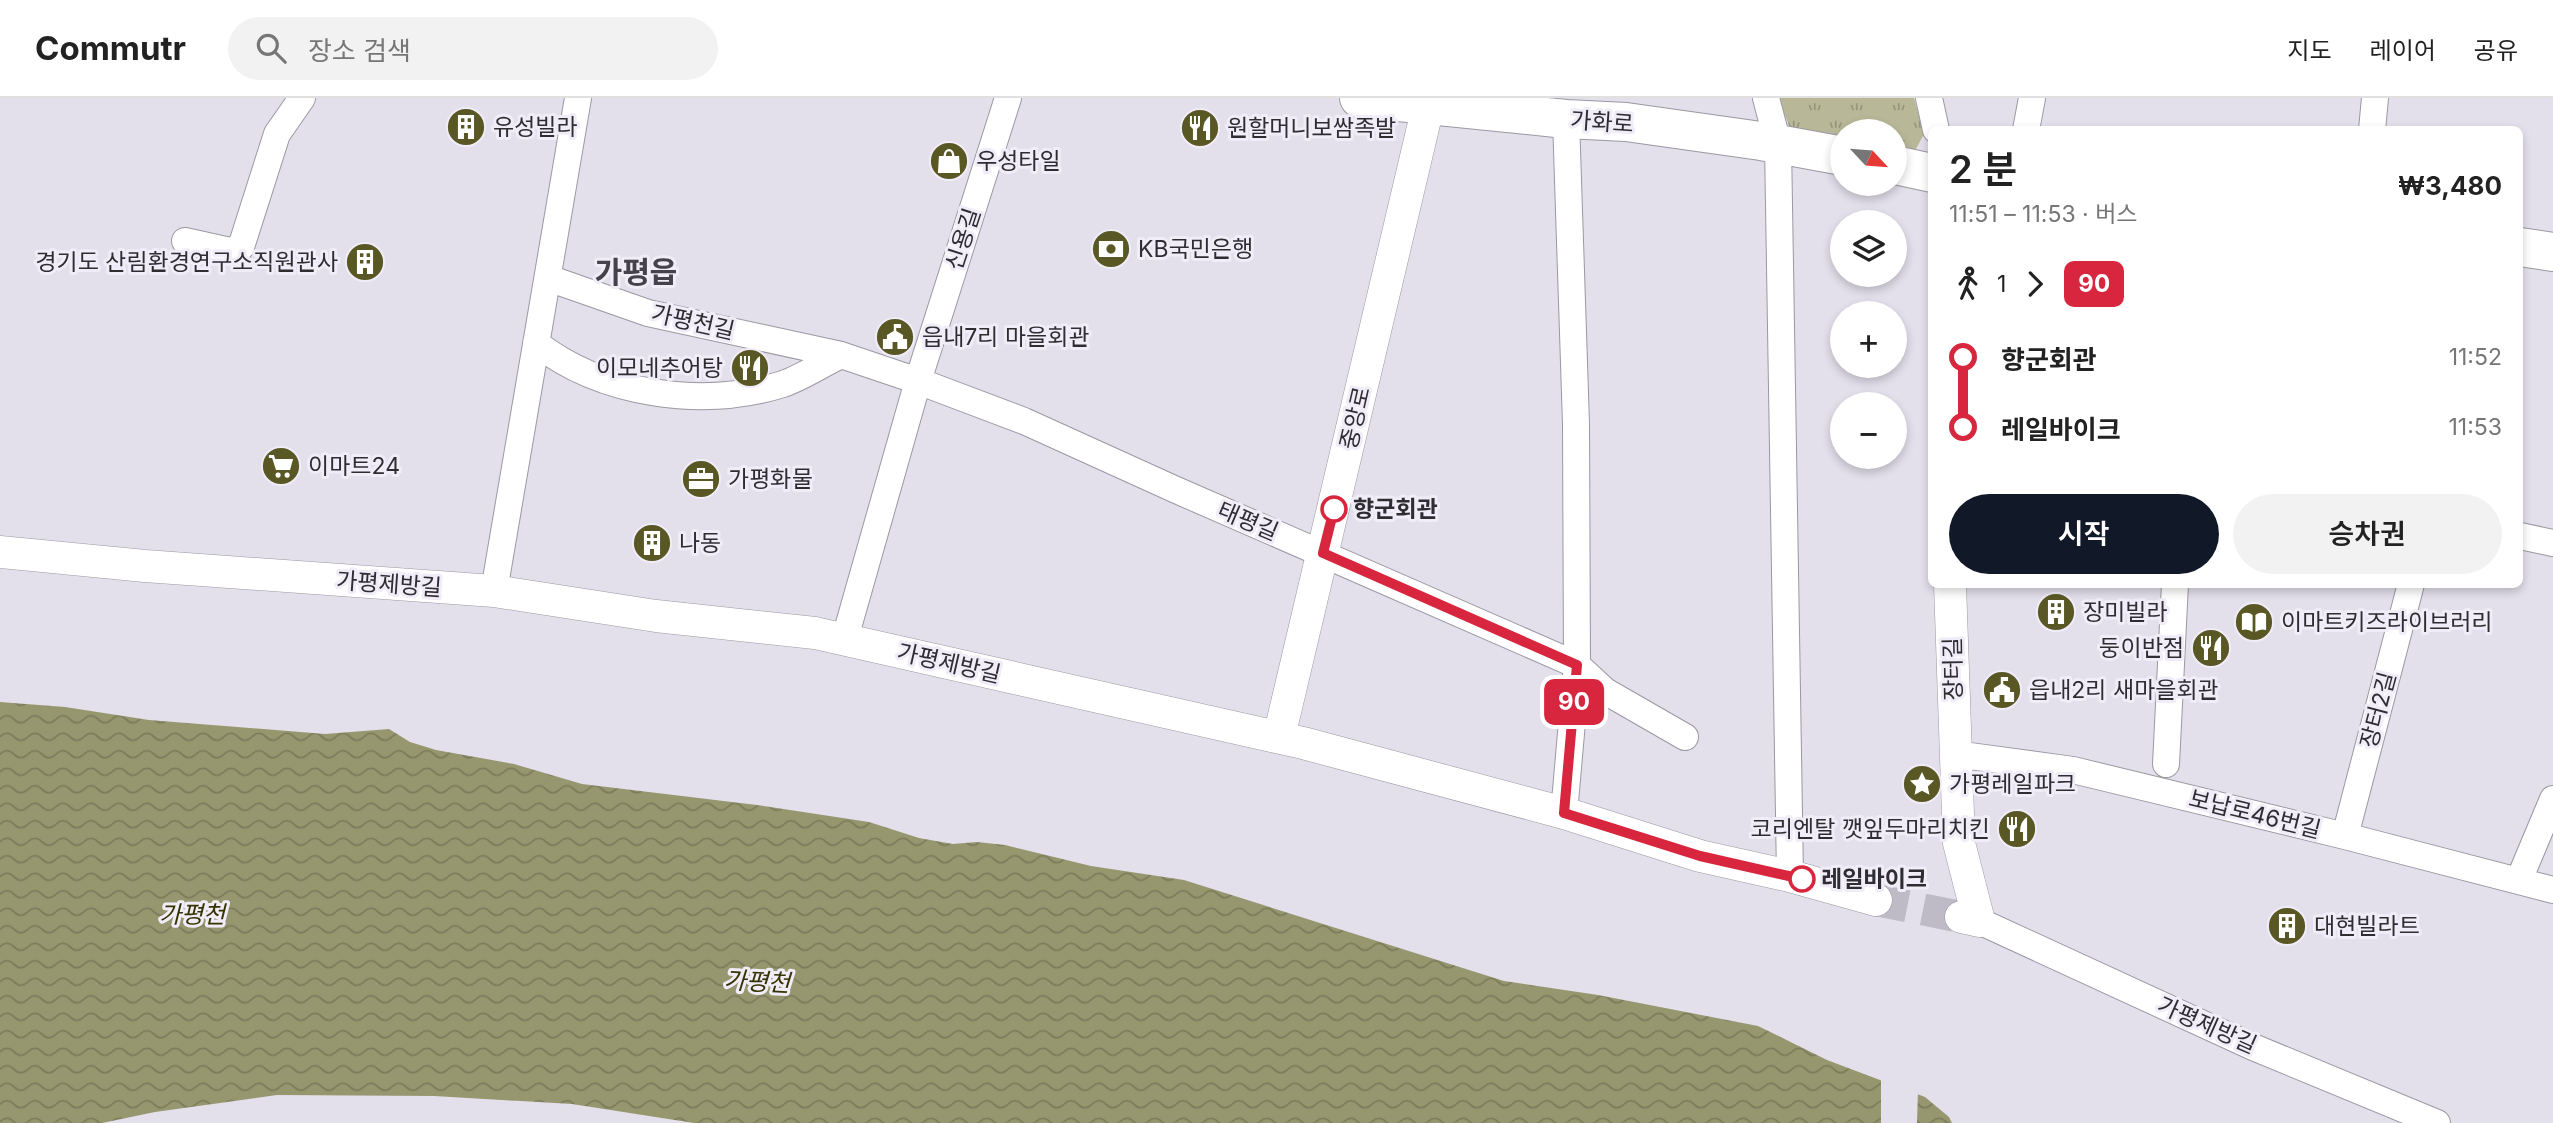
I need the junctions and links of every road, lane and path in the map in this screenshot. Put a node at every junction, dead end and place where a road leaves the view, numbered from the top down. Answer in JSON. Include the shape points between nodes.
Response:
{"nodes":[{"id":1,"x":302,"y":98,"type":"edge"},
{"id":2,"x":578,"y":98,"type":"edge"},
{"id":3,"x":1008,"y":98,"type":"edge"},
{"id":4,"x":1359,"y":98,"type":"edge"},
{"id":5,"x":1766,"y":98,"type":"edge"},
{"id":6,"x":1929,"y":98,"type":"edge"},
{"id":7,"x":2032,"y":98,"type":"edge"},
{"id":8,"x":2375,"y":98,"type":"edge"},
{"id":9,"x":1429,"y":102,"type":"edge"},
{"id":10,"x":1581,"y":109,"type":"edge"},
{"id":11,"x":1935,"y":126,"type":"edge"},
{"id":12,"x":2027,"y":126,"type":"edge"},
{"id":13,"x":2372,"y":126,"type":"edge"},
{"id":14,"x":1778,"y":144,"type":"junction"},
{"id":15,"x":1830,"y":154,"type":"edge"},
{"id":16,"x":1908,"y":168,"type":"edge"},
{"id":17,"x":1928,"y":172,"type":"edge"},
{"id":18,"x":186,"y":241,"type":"dead end"},
{"id":19,"x":2523,"y":247,"type":"edge"},
{"id":20,"x":2553,"y":252,"type":"edge"},
{"id":21,"x":548,"y":278,"type":"junction"},
{"id":22,"x":536,"y":343,"type":"junction"},
{"id":23,"x":841,"y":355,"type":"junction"},
{"id":24,"x":918,"y":381,"type":"junction"},
{"id":25,"x":2523,"y":537,"type":"edge"},
{"id":26,"x":2553,"y":543,"type":"edge"},
{"id":27,"x":0,"y":552,"type":"edge"},
{"id":28,"x":1323,"y":553,"type":"junction"},
{"id":29,"x":1950,"y":588,"type":"edge"},
{"id":30,"x":2175,"y":588,"type":"edge"},
{"id":31,"x":2410,"y":588,"type":"edge"},
{"id":32,"x":494,"y":592,"type":"junction"},
{"id":33,"x":845,"y":638,"type":"junction"},
{"id":34,"x":1577,"y":665,"type":"junction"},
{"id":35,"x":1279,"y":737,"type":"junction"},
{"id":36,"x":1685,"y":737,"type":"dead end"},
{"id":37,"x":1955,"y":754,"type":"junction"},
{"id":38,"x":2165,"y":764,"type":"dead end"},
{"id":39,"x":2553,"y":799,"type":"edge"},
{"id":40,"x":1564,"y":813,"type":"junction"},
{"id":41,"x":2345,"y":836,"type":"junction"},
{"id":42,"x":1790,"y":876,"type":"junction"},
{"id":43,"x":2519,"y":880,"type":"junction"},
{"id":44,"x":2553,"y":890,"type":"edge"},
{"id":45,"x":1876,"y":900,"type":"tunnel mouth"},
{"id":46,"x":1970,"y":919,"type":"joint"},
{"id":47,"x":2437,"y":1123,"type":"edge"}],
"edges":[{"from":1,"to":18,"type":"street","via":[[277,134],[241,247],[230,251]]},
{"from":2,"to":21,"type":"street"},
{"from":3,"to":24,"type":"street","name":"신용길"},
{"from":4,"to":9,"type":"main road","name":"가화로"},
{"from":5,"to":14,"type":"street"},
{"from":6,"to":11,"type":"street"},
{"from":7,"to":12,"type":"street"},
{"from":8,"to":13,"type":"street"},
{"from":9,"to":10,"type":"main road","name":"가화로"},
{"from":9,"to":28,"type":"street","name":"중앙로"},
{"from":10,"to":14,"type":"main road","name":"가화로","via":[[1626,122]]},
{"from":10,"to":34,"type":"street"},
{"from":14,"to":15,"type":"main road","name":"가화로"},
{"from":14,"to":42,"type":"street"},
{"from":16,"to":17,"type":"main road"},
{"from":19,"to":20,"type":"main road"},
{"from":21,"to":22,"type":"street"},
{"from":21,"to":23,"type":"street","name":"가평천길","via":[[648,313]]},
{"from":22,"to":23,"type":"street","via":[[601,379],[669,394],[727,395],[782,384]]},
{"from":22,"to":32,"type":"street"},
{"from":23,"to":24,"type":"street"},
{"from":24,"to":28,"type":"street","name":"태평길","via":[[1024,421]]},
{"from":24,"to":33,"type":"street","name":"신용길"},
{"from":25,"to":26,"type":"street"},
{"from":27,"to":32,"type":"street","name":"가평제방길"},
{"from":28,"to":34,"type":"street","name":"태평길"},
{"from":28,"to":35,"type":"street","name":"중앙로"},
{"from":29,"to":37,"type":"street","name":"장터길"},
{"from":30,"to":38,"type":"street"},
{"from":31,"to":41,"type":"street","name":"장터2길"},
{"from":32,"to":33,"type":"street","name":"가평제방길"},
{"from":33,"to":35,"type":"street","name":"가평제방길"},
{"from":34,"to":36,"type":"street","name":"태평길","via":[[1605,691]]},
{"from":34,"to":40,"type":"street"},
{"from":35,"to":40,"type":"street","name":"가평제방길"},
{"from":37,"to":41,"type":"street","name":"보납로46번길","via":[[2073,770]]},
{"from":37,"to":46,"type":"street","name":"가평제방길","via":[[1959,843]]},
{"from":39,"to":43,"type":"street"},
{"from":40,"to":42,"type":"street","name":"가평제방길","via":[[1700,856]]},
{"from":41,"to":43,"type":"street","name":"보납로46번길"},
{"from":42,"to":45,"type":"street","name":"가평제방길"},
{"from":43,"to":44,"type":"street","name":"보납로46번길"},
{"from":46,"to":47,"type":"street","name":"가평제방길"}]}
